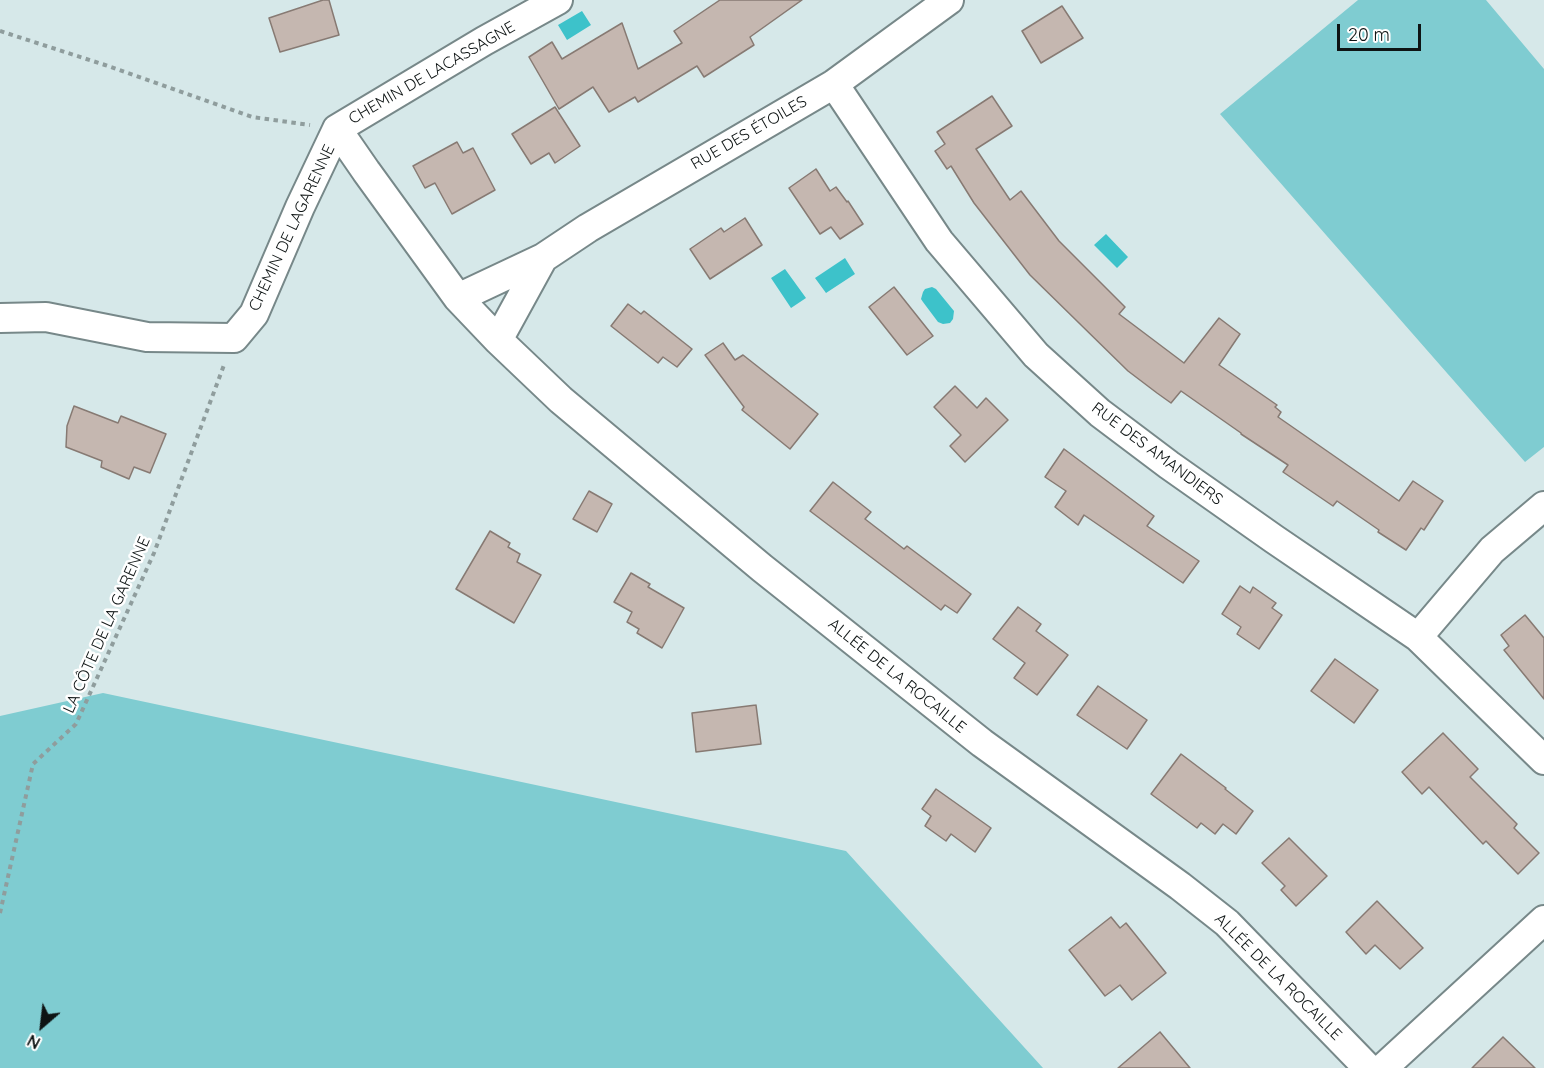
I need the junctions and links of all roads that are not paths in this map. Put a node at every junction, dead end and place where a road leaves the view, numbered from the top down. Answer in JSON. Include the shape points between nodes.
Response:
{"nodes":[{"id":1,"x":558,"y":0,"type":"edge"},
{"id":2,"x":949,"y":0,"type":"edge"},
{"id":3,"x":834,"y":84,"type":"junction"},
{"id":4,"x":337,"y":129,"type":"junction"},
{"id":5,"x":543,"y":258,"type":"junction"},
{"id":6,"x":458,"y":298,"type":"junction"},
{"id":7,"x":0,"y":318,"type":"edge"},
{"id":8,"x":498,"y":340,"type":"junction"},
{"id":9,"x":1544,"y":506,"type":"edge"},
{"id":10,"x":1418,"y":637,"type":"junction"},
{"id":11,"x":1544,"y":760,"type":"edge"},
{"id":12,"x":1544,"y":920,"type":"edge"},
{"id":13,"x":1368,"y":1068,"type":"edge"},
{"id":14,"x":1383,"y":1068,"type":"edge"}],
"edges":[{"from":1,"to":4,"type":"street","name":"CHEMIN DE LACASSAGNE"},
{"from":2,"to":3,"type":"street","name":"RUE DES ÉTOILES"},
{"from":3,"to":5,"type":"street","name":"RUE DES ÉTOILES"},
{"from":3,"to":10,"type":"street","name":"RUE DES AMANDIERS","via":[[939,241],[1036,354],[1100,413],[1169,465]]},
{"from":4,"to":6,"type":"street","name":"ALLÉE DE LA ROCAILLE"},
{"from":4,"to":7,"type":"street","name":"CHEMIN DE LAGARENNE","via":[[254,314],[234,338],[147,337],[46,317]]},
{"from":5,"to":6,"type":"street","name":"RUE DES ÉTOILES"},
{"from":5,"to":8,"type":"street"},
{"from":6,"to":8,"type":"street","name":"ALLÉE DE LA ROCAILLE"},
{"from":8,"to":13,"type":"street","name":"ALLÉE DE LA ROCAILLE","via":[[561,399],[772,575],[982,743],[1227,923]]},
{"from":9,"to":10,"type":"street","via":[[1492,550]]},
{"from":10,"to":11,"type":"street","name":"RUE DES AMANDIERS"},
{"from":12,"to":14,"type":"street"}]}
